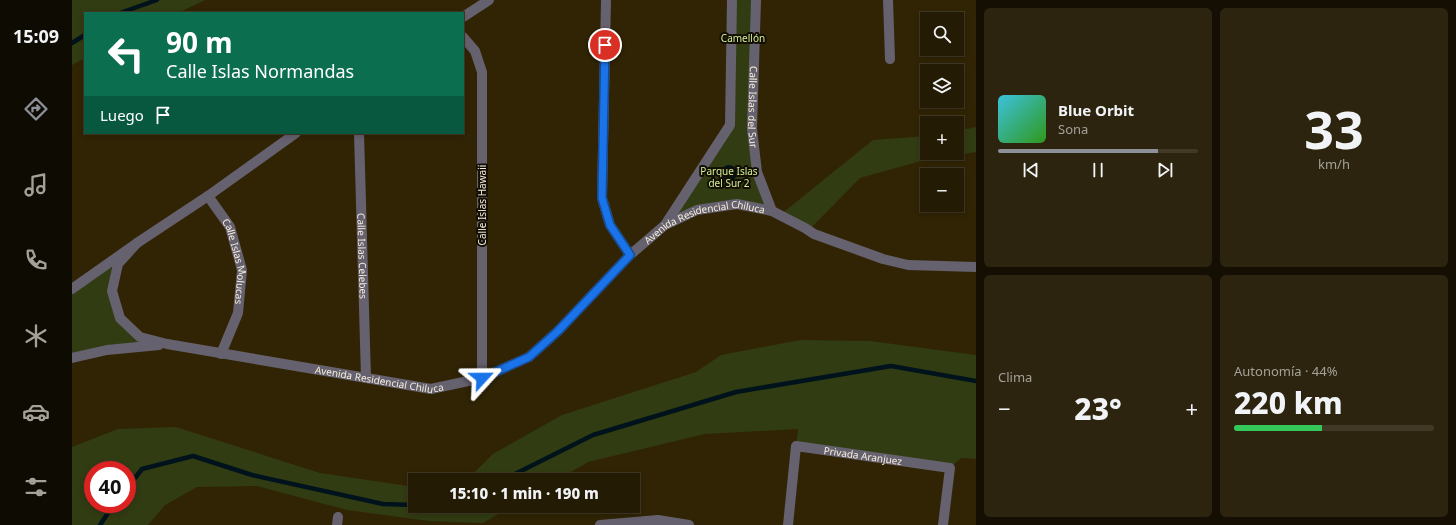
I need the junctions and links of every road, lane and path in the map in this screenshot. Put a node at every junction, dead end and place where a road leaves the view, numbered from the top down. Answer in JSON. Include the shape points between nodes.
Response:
{"nodes":[{"id":1,"x":489,"y":0,"type":"edge"},
{"id":2,"x":606,"y":0,"type":"edge"},
{"id":3,"x":732,"y":0,"type":"edge"},
{"id":4,"x":756,"y":0,"type":"edge"},
{"id":5,"x":888,"y":0,"type":"edge"},
{"id":6,"x":464,"y":16,"type":"edge"},
{"id":7,"x":464,"y":38,"type":"edge"},
{"id":8,"x":890,"y":59,"type":"dead end"},
{"id":9,"x":295,"y":134,"type":"edge"},
{"id":10,"x":359,"y":134,"type":"edge"},
{"id":11,"x":208,"y":196,"type":"junction"},
{"id":12,"x":772,"y":211,"type":"junction"},
{"id":13,"x":665,"y":225,"type":"junction"},
{"id":14,"x":137,"y":243,"type":"junction"},
{"id":15,"x":630,"y":255,"type":"junction"},
{"id":16,"x":976,"y":267,"type":"edge"},
{"id":17,"x":72,"y":289,"type":"edge"},
{"id":18,"x":167,"y":344,"type":"junction"},
{"id":19,"x":221,"y":354,"type":"junction"},
{"id":20,"x":72,"y":358,"type":"edge"},
{"id":21,"x":366,"y":378,"type":"junction"},
{"id":22,"x":482,"y":378,"type":"junction"},
{"id":23,"x":600,"y":525,"type":"edge"},
{"id":24,"x":689,"y":525,"type":"edge"},
{"id":25,"x":788,"y":525,"type":"edge"},
{"id":26,"x":943,"y":525,"type":"edge"}],
"edges":[{"from":1,"to":6,"type":"street"},
{"from":2,"to":15,"type":"street","via":[[602,198],[610,225]]},
{"from":3,"to":13,"type":"street","via":[[730,126]]},
{"from":4,"to":12,"type":"street","name":"Calle Islas del Sur","via":[[752,129],[757,172]]},
{"from":5,"to":8,"type":"street"},
{"from":7,"to":22,"type":"street","name":"Calle Islas Hawaii","via":[[475,51],[482,72]]},
{"from":9,"to":11,"type":"street","name":"Avenida Residencial Chiluca"},
{"from":10,"to":21,"type":"street","name":"Calle Islas Celebes"},
{"from":11,"to":14,"type":"street","name":"Avenida Residencial Chiluca"},
{"from":11,"to":19,"type":"street","name":"Calle Islas Molucas","via":[[230,227],[242,270],[238,313]]},
{"from":12,"to":13,"type":"street","name":"Avenida Residencial Chiluca","via":[[737,204],[697,210]]},
{"from":12,"to":16,"type":"street","name":"Avenida Residencial Chiluca","via":[[814,234],[883,259],[908,264]]},
{"from":13,"to":15,"type":"street","name":"Avenida Residencial Chiluca"},
{"from":14,"to":17,"type":"street","name":"Avenida Residencial Chiluca"},
{"from":14,"to":18,"type":"street","name":"Avenida Residencial Chiluca","via":[[118,264],[113,284],[112,291],[120,318],[140,337]]},
{"from":15,"to":22,"type":"street","name":"Avenida Residencial Chiluca","via":[[558,331],[529,357]]},
{"from":18,"to":19,"type":"street","name":"Avenida Residencial Chiluca"},
{"from":18,"to":20,"type":"street","name":"Avenida Residencial Chiluca","via":[[107,350]]},
{"from":19,"to":21,"type":"street","name":"Avenida Residencial Chiluca"},
{"from":21,"to":22,"type":"street","name":"Avenida Residencial Chiluca","via":[[431,389]]},
{"from":23,"to":24,"type":"street","via":[[658,520]]},
{"from":25,"to":26,"type":"street","name":"Privada Aranjuez","via":[[796,446],[950,468]]}]}
